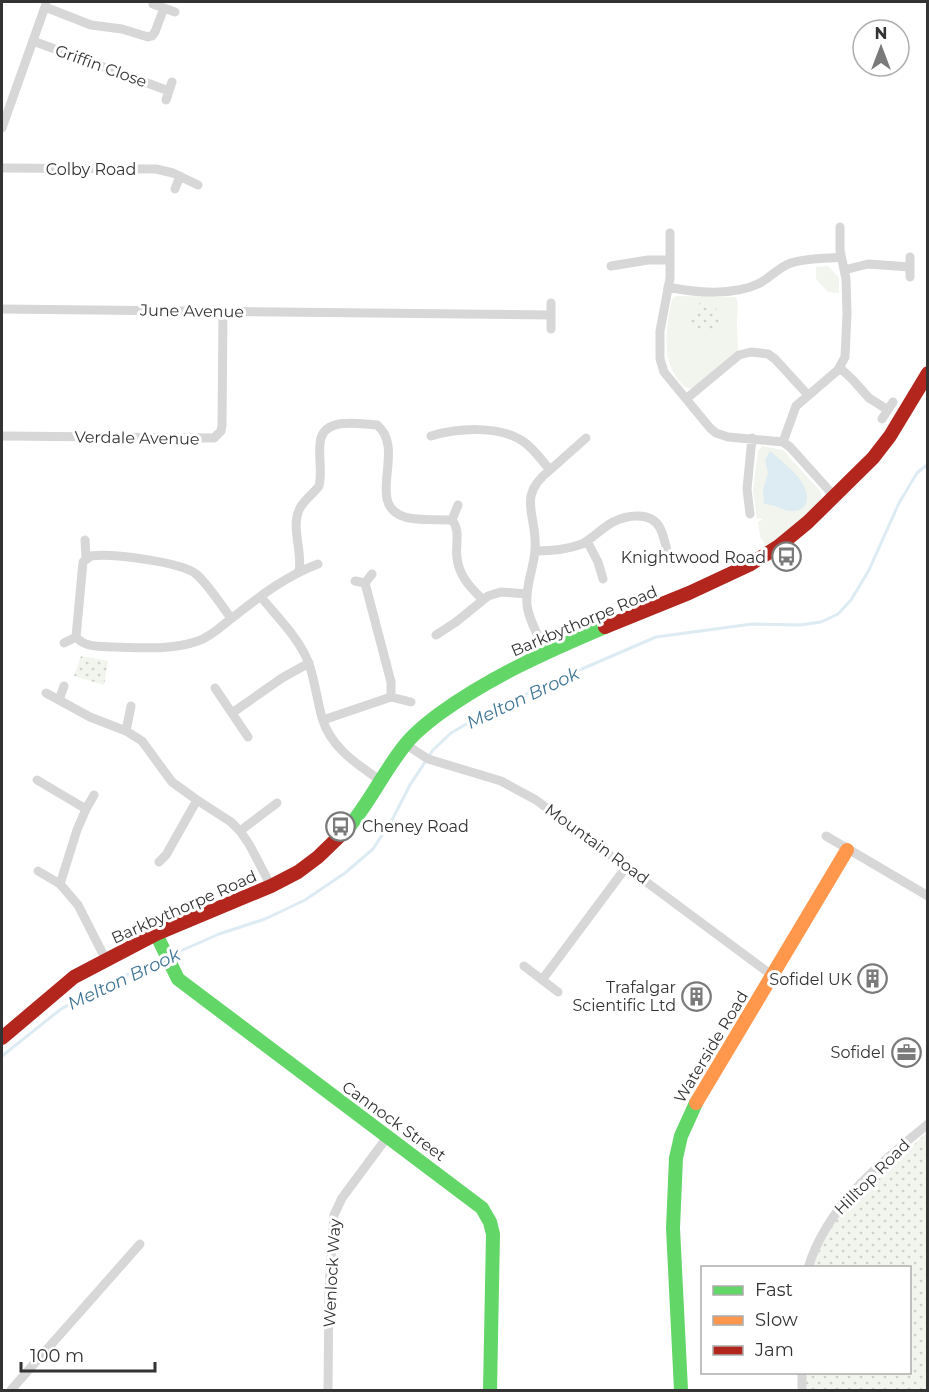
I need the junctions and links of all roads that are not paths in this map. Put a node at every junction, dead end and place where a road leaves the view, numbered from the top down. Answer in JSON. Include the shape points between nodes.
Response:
{"nodes":[{"id":1,"x":46,"y":4,"type":"edge"},
{"id":2,"x":153,"y":4,"type":"dead end"},
{"id":3,"x":164,"y":8,"type":"junction"},
{"id":4,"x":175,"y":12,"type":"dead end"},
{"id":5,"x":33,"y":41,"type":"junction"},
{"id":6,"x":169,"y":91,"type":"dead end"},
{"id":7,"x":2,"y":128,"type":"edge"},
{"id":8,"x":2,"y":168,"type":"edge"},
{"id":9,"x":180,"y":176,"type":"junction"},
{"id":10,"x":198,"y":185,"type":"dead end"},
{"id":11,"x":175,"y":189,"type":"dead end"},
{"id":12,"x":840,"y":226,"type":"dead end"},
{"id":13,"x":670,"y":232,"type":"dead end"},
{"id":14,"x":841,"y":257,"type":"junction"},
{"id":15,"x":670,"y":260,"type":"junction"},
{"id":16,"x":611,"y":266,"type":"dead end"},
{"id":17,"x":844,"y":270,"type":"junction"},
{"id":18,"x":910,"y":277,"type":"dead end"},
{"id":19,"x":668,"y":287,"type":"junction"},
{"id":20,"x":551,"y":303,"type":"dead end"},
{"id":21,"x":2,"y":309,"type":"edge"},
{"id":22,"x":223,"y":311,"type":"junction"},
{"id":23,"x":551,"y":315,"type":"junction"},
{"id":24,"x":551,"y":329,"type":"dead end"},
{"id":25,"x":840,"y":368,"type":"junction"},
{"id":26,"x":927,"y":373,"type":"edge"},
{"id":27,"x":808,"y":395,"type":"junction"},
{"id":28,"x":686,"y":399,"type":"junction"},
{"id":29,"x":882,"y":419,"type":"dead end"},
{"id":30,"x":468,"y":431,"type":"junction"},
{"id":31,"x":2,"y":436,"type":"edge"},
{"id":32,"x":431,"y":436,"type":"dead end"},
{"id":33,"x":586,"y":438,"type":"dead end"},
{"id":34,"x":752,"y":438,"type":"junction"},
{"id":35,"x":469,"y":442,"type":"dead end"},
{"id":36,"x":783,"y":442,"type":"junction"},
{"id":37,"x":550,"y":470,"type":"junction"},
{"id":38,"x":835,"y":497,"type":"junction"},
{"id":39,"x":748,"y":503,"type":"junction"},
{"id":40,"x":458,"y":505,"type":"dead end"},
{"id":41,"x":738,"y":505,"type":"dead end"},
{"id":42,"x":750,"y":514,"type":"dead end"},
{"id":43,"x":452,"y":520,"type":"junction"},
{"id":44,"x":85,"y":540,"type":"dead end"},
{"id":45,"x":587,"y":541,"type":"junction"},
{"id":46,"x":535,"y":551,"type":"junction"},
{"id":47,"x":668,"y":555,"type":"dead end"},
{"id":48,"x":86,"y":558,"type":"junction"},
{"id":49,"x":318,"y":564,"type":"dead end"},
{"id":50,"x":299,"y":571,"type":"junction"},
{"id":51,"x":372,"y":574,"type":"dead end"},
{"id":52,"x":355,"y":581,"type":"dead end"},
{"id":53,"x":605,"y":581,"type":"dead end"},
{"id":54,"x":365,"y":583,"type":"junction"},
{"id":55,"x":527,"y":594,"type":"junction"},
{"id":56,"x":261,"y":597,"type":"junction"},
{"id":57,"x":482,"y":599,"type":"junction"},
{"id":58,"x":449,"y":613,"type":"dead end"},
{"id":59,"x":231,"y":618,"type":"junction"},
{"id":60,"x":456,"y":622,"type":"junction"},
{"id":61,"x":436,"y":635,"type":"dead end"},
{"id":62,"x":76,"y":637,"type":"junction"},
{"id":63,"x":64,"y":643,"type":"dead end"},
{"id":64,"x":546,"y":652,"type":"junction"},
{"id":65,"x":309,"y":663,"type":"junction"},
{"id":66,"x":64,"y":686,"type":"dead end"},
{"id":67,"x":215,"y":688,"type":"dead end"},
{"id":68,"x":46,"y":693,"type":"dead end"},
{"id":69,"x":391,"y":697,"type":"junction"},
{"id":70,"x":59,"y":699,"type":"junction"},
{"id":71,"x":411,"y":702,"type":"dead end"},
{"id":72,"x":130,"y":706,"type":"dead end"},
{"id":73,"x":232,"y":713,"type":"junction"},
{"id":74,"x":323,"y":720,"type":"junction"},
{"id":75,"x":126,"y":731,"type":"junction"},
{"id":76,"x":248,"y":737,"type":"dead end"},
{"id":77,"x":410,"y":748,"type":"junction"},
{"id":78,"x":38,"y":780,"type":"dead end"},
{"id":79,"x":381,"y":781,"type":"junction"},
{"id":80,"x":94,"y":795,"type":"dead end"},
{"id":81,"x":197,"y":801,"type":"junction"},
{"id":82,"x":277,"y":803,"type":"dead end"},
{"id":83,"x":86,"y":809,"type":"junction"},
{"id":84,"x":240,"y":831,"type":"junction"},
{"id":85,"x":826,"y":836,"type":"dead end"},
{"id":86,"x":847,"y":850,"type":"junction"},
{"id":87,"x":176,"y":862,"type":"dead end"},
{"id":88,"x":627,"y":866,"type":"junction"},
{"id":89,"x":38,"y":871,"type":"dead end"},
{"id":90,"x":60,"y":884,"type":"junction"},
{"id":91,"x":271,"y":886,"type":"junction"},
{"id":92,"x":927,"y":896,"type":"edge"},
{"id":93,"x":156,"y":934,"type":"junction"},
{"id":94,"x":106,"y":960,"type":"junction"},
{"id":95,"x":524,"y":966,"type":"dead end"},
{"id":96,"x":773,"y":975,"type":"junction"},
{"id":97,"x":542,"y":980,"type":"junction"},
{"id":98,"x":558,"y":992,"type":"dead end"},
{"id":99,"x":2,"y":1038,"type":"edge"},
{"id":100,"x":927,"y":1125,"type":"edge"},
{"id":101,"x":388,"y":1136,"type":"junction"},
{"id":102,"x":140,"y":1244,"type":"dead end"},
{"id":103,"x":809,"y":1266,"type":"edge"},
{"id":104,"x":802,"y":1374,"type":"edge"},
{"id":105,"x":11,"y":1390,"type":"edge"},
{"id":106,"x":328,"y":1390,"type":"edge"},
{"id":107,"x":490,"y":1390,"type":"edge"},
{"id":108,"x":681,"y":1390,"type":"edge"},
{"id":109,"x":802,"y":1390,"type":"edge"}],
"edges":[{"from":1,"to":3,"type":"street","via":[[91,25],[148,37],[155,32]]},
{"from":1,"to":5,"type":"street"},
{"from":2,"to":3,"type":"street"},
{"from":3,"to":4,"type":"street"},
{"from":5,"to":6,"type":"street","name":"Griffin Close"},
{"from":5,"to":7,"type":"street"},
{"from":8,"to":9,"type":"street","name":"Colby Road","via":[[156,169]]},
{"from":9,"to":10,"type":"street","name":"Colby Road"},
{"from":9,"to":11,"type":"street"},
{"from":12,"to":14,"type":"street"},
{"from":13,"to":15,"type":"street"},
{"from":14,"to":17,"type":"street"},
{"from":14,"to":19,"type":"street","via":[[794,261],[761,282],[739,290]]},
{"from":15,"to":16,"type":"street","via":[[622,259]]},
{"from":15,"to":19,"type":"street"},
{"from":17,"to":18,"type":"street","via":[[868,264],[910,262]]},
{"from":17,"to":25,"type":"street","via":[[847,321],[845,357]]},
{"from":19,"to":28,"type":"street","via":[[661,322],[661,363]]},
{"from":20,"to":23,"type":"street"},
{"from":21,"to":22,"type":"street","name":"June Avenue"},
{"from":22,"to":23,"type":"street","name":"June Avenue","via":[[383,317]]},
{"from":22,"to":31,"type":"street","name":"Verdale Avenue","via":[[222,425],[214,438]]},
{"from":23,"to":24,"type":"street"},
{"from":25,"to":27,"type":"street"},
{"from":25,"to":29,"type":"street","via":[[869,398],[890,406]]},
{"from":26,"to":38,"type":"street","name":"Barkbythorpe Road","via":[[880,450]]},
{"from":27,"to":28,"type":"street","via":[[771,356],[751,352],[736,357]]},
{"from":27,"to":36,"type":"street","via":[[793,412]]},
{"from":28,"to":34,"type":"street","via":[[717,433]]},
{"from":30,"to":32,"type":"street"},
{"from":30,"to":35,"type":"street"},
{"from":30,"to":37,"type":"street","via":[[516,438]]},
{"from":33,"to":37,"type":"street","via":[[575,442]]},
{"from":34,"to":36,"type":"street"},
{"from":34,"to":39,"type":"street"},
{"from":36,"to":38,"type":"street"},
{"from":37,"to":46,"type":"street","via":[[537,481],[531,497]]},
{"from":38,"to":64,"type":"street","name":"Barkbythorpe Road","via":[[786,541],[749,564],[670,602]]},
{"from":39,"to":41,"type":"street"},
{"from":39,"to":42,"type":"street"},
{"from":40,"to":43,"type":"street"},
{"from":43,"to":50,"type":"street","via":[[406,518],[397,514],[385,495],[386,434],[376,425],[338,424],[324,432],[319,486],[296,517]]},
{"from":43,"to":57,"type":"street","via":[[458,531],[460,571]]},
{"from":44,"to":48,"type":"street"},
{"from":45,"to":46,"type":"street","via":[[562,550]]},
{"from":45,"to":47,"type":"street","via":[[614,522],[632,516],[645,517],[662,525]]},
{"from":45,"to":53,"type":"street"},
{"from":46,"to":55,"type":"street"},
{"from":48,"to":59,"type":"street","via":[[97,555],[187,568]]},
{"from":48,"to":62,"type":"street"},
{"from":49,"to":50,"type":"street"},
{"from":50,"to":56,"type":"street"},
{"from":51,"to":54,"type":"street"},
{"from":52,"to":54,"type":"street"},
{"from":54,"to":69,"type":"street"},
{"from":55,"to":57,"type":"street","via":[[501,592]]},
{"from":55,"to":64,"type":"street","via":[[530,617]]},
{"from":56,"to":59,"type":"street"},
{"from":56,"to":65,"type":"street","via":[[296,640]]},
{"from":57,"to":60,"type":"street"},
{"from":58,"to":60,"type":"street"},
{"from":59,"to":62,"type":"street","via":[[204,638],[176,646],[88,645]]},
{"from":60,"to":61,"type":"street"},
{"from":62,"to":63,"type":"street"},
{"from":64,"to":77,"type":"street","name":"Barkbythorpe Road","via":[[464,696],[426,724]]},
{"from":65,"to":73,"type":"street"},
{"from":65,"to":74,"type":"street"},
{"from":66,"to":70,"type":"street"},
{"from":67,"to":73,"type":"street"},
{"from":68,"to":70,"type":"street"},
{"from":69,"to":71,"type":"street"},
{"from":69,"to":74,"type":"street"},
{"from":70,"to":75,"type":"street"},
{"from":72,"to":75,"type":"street"},
{"from":73,"to":76,"type":"street"},
{"from":74,"to":79,"type":"street","via":[[344,753]]},
{"from":75,"to":81,"type":"street","via":[[142,741],[172,782]]},
{"from":77,"to":79,"type":"street","name":"Barkbythorpe Road"},
{"from":77,"to":88,"type":"street","name":"Mountain Road","via":[[435,761],[512,785]]},
{"from":78,"to":83,"type":"street"},
{"from":79,"to":91,"type":"street","name":"Barkbythorpe Road","via":[[342,836],[298,872]]},
{"from":80,"to":83,"type":"street"},
{"from":81,"to":84,"type":"street"},
{"from":81,"to":87,"type":"street","via":[[163,859]]},
{"from":82,"to":84,"type":"street"},
{"from":83,"to":90,"type":"street"},
{"from":84,"to":91,"type":"street"},
{"from":85,"to":86,"type":"street"},
{"from":86,"to":92,"type":"street"},
{"from":86,"to":96,"type":"street","name":"Waterside Road"},
{"from":88,"to":96,"type":"street","name":"Mountain Road"},
{"from":88,"to":97,"type":"street"},
{"from":89,"to":90,"type":"street"},
{"from":90,"to":94,"type":"street","via":[[78,905]]},
{"from":91,"to":93,"type":"street","name":"Barkbythorpe Road"},
{"from":93,"to":94,"type":"street","name":"Barkbythorpe Road"},
{"from":93,"to":101,"type":"street","name":"Cannock Street","via":[[178,979]]},
{"from":94,"to":99,"type":"street","name":"Barkbythorpe Road","via":[[74,977]]},
{"from":95,"to":97,"type":"street"},
{"from":96,"to":108,"type":"street","name":"Waterside Road","via":[[702,1091],[689,1116],[676,1158],[673,1228]]},
{"from":97,"to":98,"type":"street"},
{"from":100,"to":103,"type":"street","name":"Hilltop Road","via":[[848,1197],[830,1219]]},
{"from":101,"to":106,"type":"street","name":"Wenlock Way","via":[[334,1215]]},
{"from":101,"to":107,"type":"street","name":"Cannock Street","via":[[480,1205],[491,1222]]},
{"from":102,"to":105,"type":"street"},
{"from":104,"to":109,"type":"street"}]}
